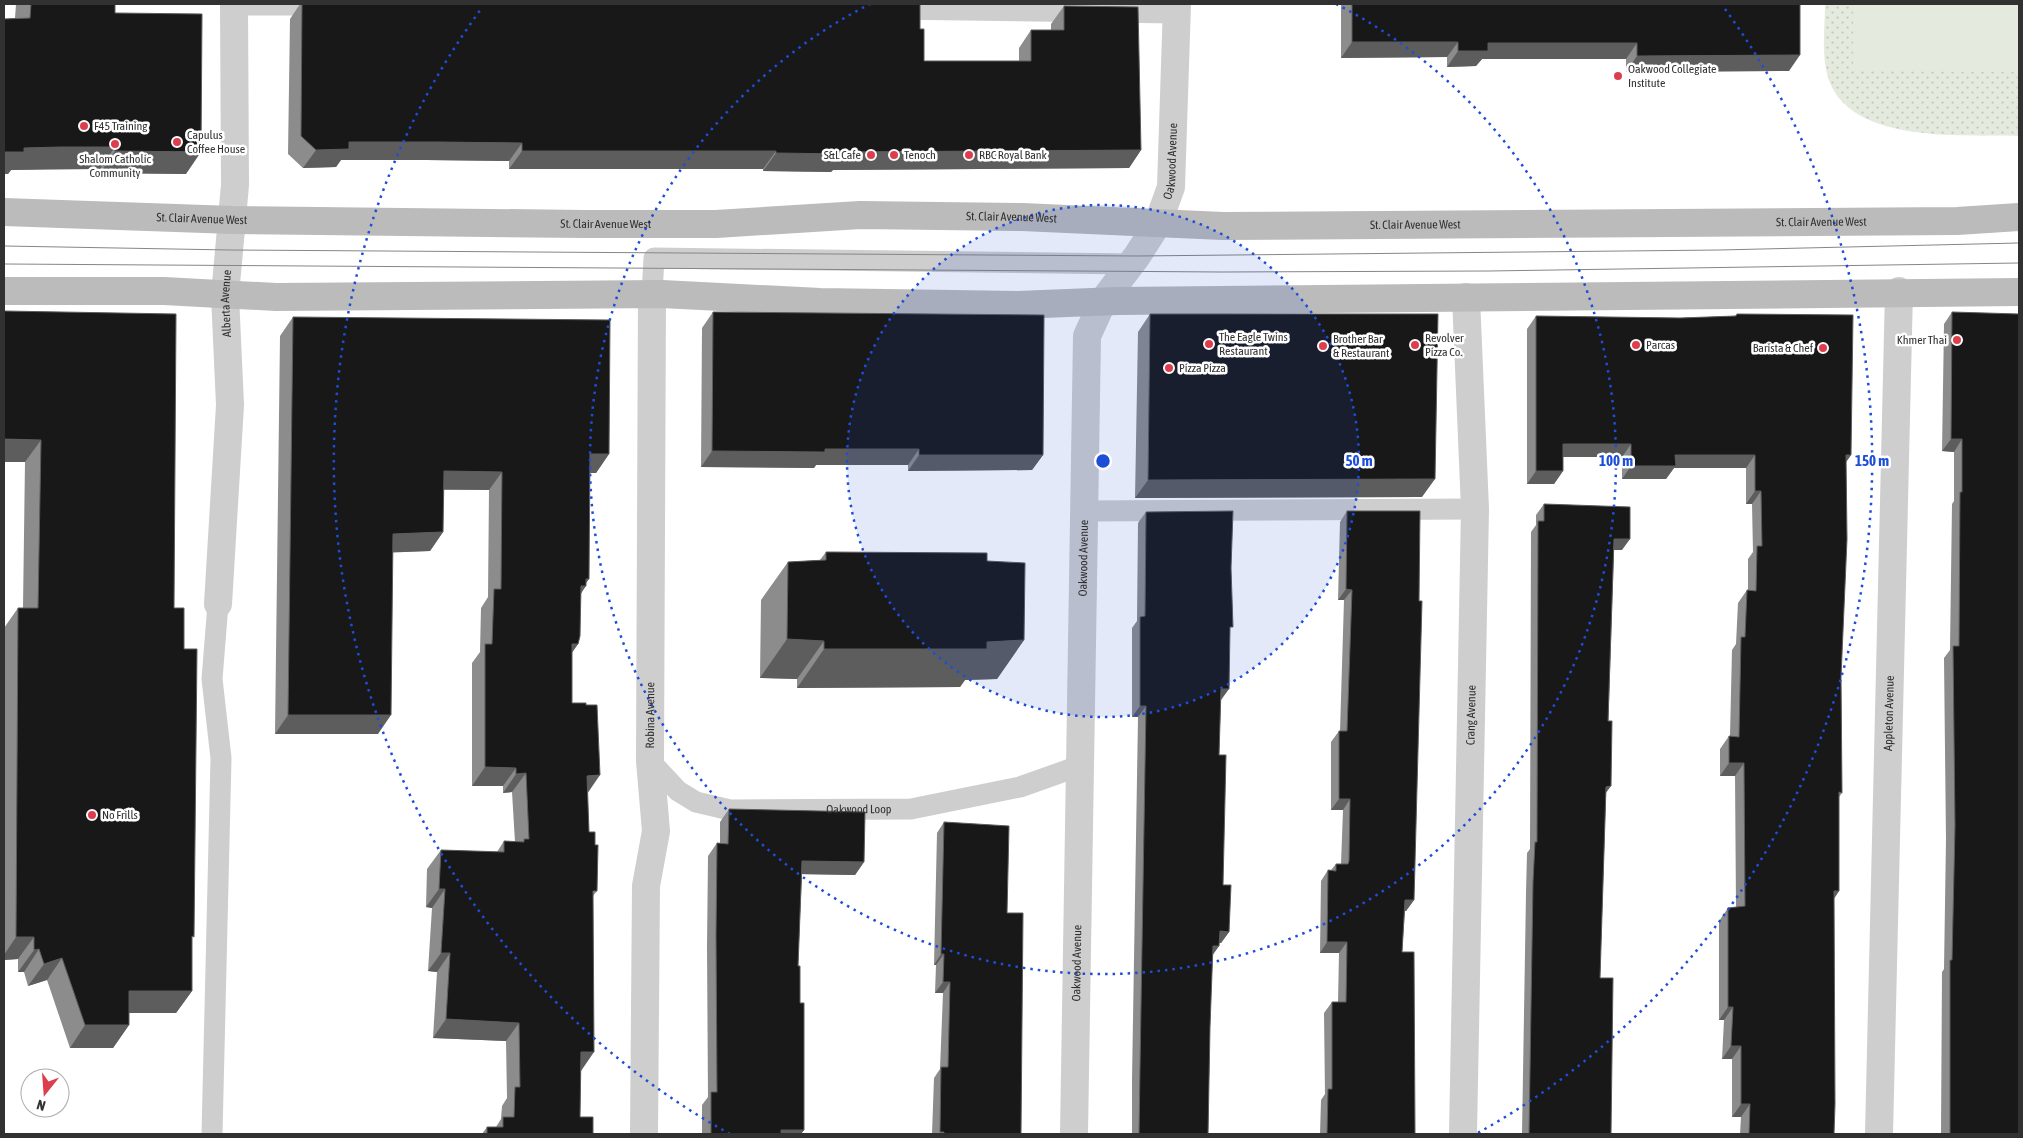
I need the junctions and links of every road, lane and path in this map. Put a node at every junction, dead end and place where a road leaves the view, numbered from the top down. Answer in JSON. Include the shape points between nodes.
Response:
{"nodes":[{"id":1,"x":234,"y":4,"type":"edge"},
{"id":2,"x":344,"y":5,"type":"edge"},
{"id":3,"x":868,"y":9,"type":"edge"},
{"id":4,"x":1177,"y":9,"type":"edge"},
{"id":5,"x":4,"y":212,"type":"edge"},
{"id":6,"x":2019,"y":217,"type":"edge"},
{"id":7,"x":233,"y":220,"type":"junction"},
{"id":8,"x":1158,"y":223,"type":"junction"},
{"id":9,"x":1132,"y":264,"type":"junction"},
{"id":10,"x":4,"y":291,"type":"edge"},
{"id":11,"x":1899,"y":292,"type":"junction"},
{"id":12,"x":2019,"y":292,"type":"edge"},
{"id":13,"x":652,"y":294,"type":"junction"},
{"id":14,"x":225,"y":295,"type":"junction"},
{"id":15,"x":1466,"y":297,"type":"junction"},
{"id":16,"x":1103,"y":301,"type":"junction"},
{"id":17,"x":1475,"y":509,"type":"junction"},
{"id":18,"x":1084,"y":511,"type":"junction"},
{"id":19,"x":218,"y":604,"type":"joint"},
{"id":20,"x":650,"y":761,"type":"junction"},
{"id":21,"x":1079,"y":766,"type":"junction"},
{"id":22,"x":212,"y":1134,"type":"edge"},
{"id":23,"x":644,"y":1134,"type":"edge"},
{"id":24,"x":1074,"y":1134,"type":"edge"},
{"id":25,"x":1463,"y":1134,"type":"edge"},
{"id":26,"x":1879,"y":1134,"type":"edge"}],
"edges":[{"from":1,"to":2,"type":"lane"},
{"from":1,"to":7,"type":"street","name":"Alberta Avenue"},
{"from":3,"to":4,"type":"lane"},
{"from":4,"to":8,"type":"street","name":"Oakwood Avenue","via":[[1171,187]]},
{"from":5,"to":7,"type":"main road","name":"St. Clair Avenue West"},
{"from":6,"to":8,"type":"main road","name":"St. Clair Avenue West","via":[[1948,221],[1223,226]]},
{"from":7,"to":8,"type":"main road","name":"St. Clair Avenue West","via":[[716,224],[869,215]]},
{"from":7,"to":14,"type":"street","name":"Alberta Avenue"},
{"from":8,"to":9,"type":"street","name":"Oakwood Avenue"},
{"from":9,"to":13,"type":"lane","via":[[654,258]]},
{"from":9,"to":16,"type":"street","name":"Oakwood Avenue"},
{"from":10,"to":14,"type":"main road"},
{"from":11,"to":12,"type":"main road"},
{"from":11,"to":15,"type":"main road"},
{"from":11,"to":26,"type":"street","name":"Appleton Avenue"},
{"from":13,"to":14,"type":"main road"},
{"from":13,"to":16,"type":"main road","via":[[1018,306]]},
{"from":13,"to":20,"type":"street","name":"Robina Avenue"},
{"from":14,"to":19,"type":"street","name":"Alberta Avenue","via":[[230,405]]},
{"from":15,"to":16,"type":"main road"},
{"from":15,"to":17,"type":"street","name":"Crang Avenue"},
{"from":16,"to":18,"type":"street","name":"Oakwood Avenue","via":[[1087,336]]},
{"from":17,"to":18,"type":"lane"},
{"from":17,"to":25,"type":"street","name":"Crang Avenue"},
{"from":18,"to":21,"type":"street","name":"Oakwood Avenue"},
{"from":19,"to":22,"type":"lane","via":[[212,679],[221,758]]},
{"from":20,"to":21,"type":"lane","name":"Oakwood Loop","via":[[678,791],[696,802],[730,810],[911,810],[1020,787]]},
{"from":20,"to":23,"type":"street","name":"Robina Avenue","via":[[656,831],[646,886]]},
{"from":21,"to":24,"type":"street","name":"Oakwood Avenue"}]}
